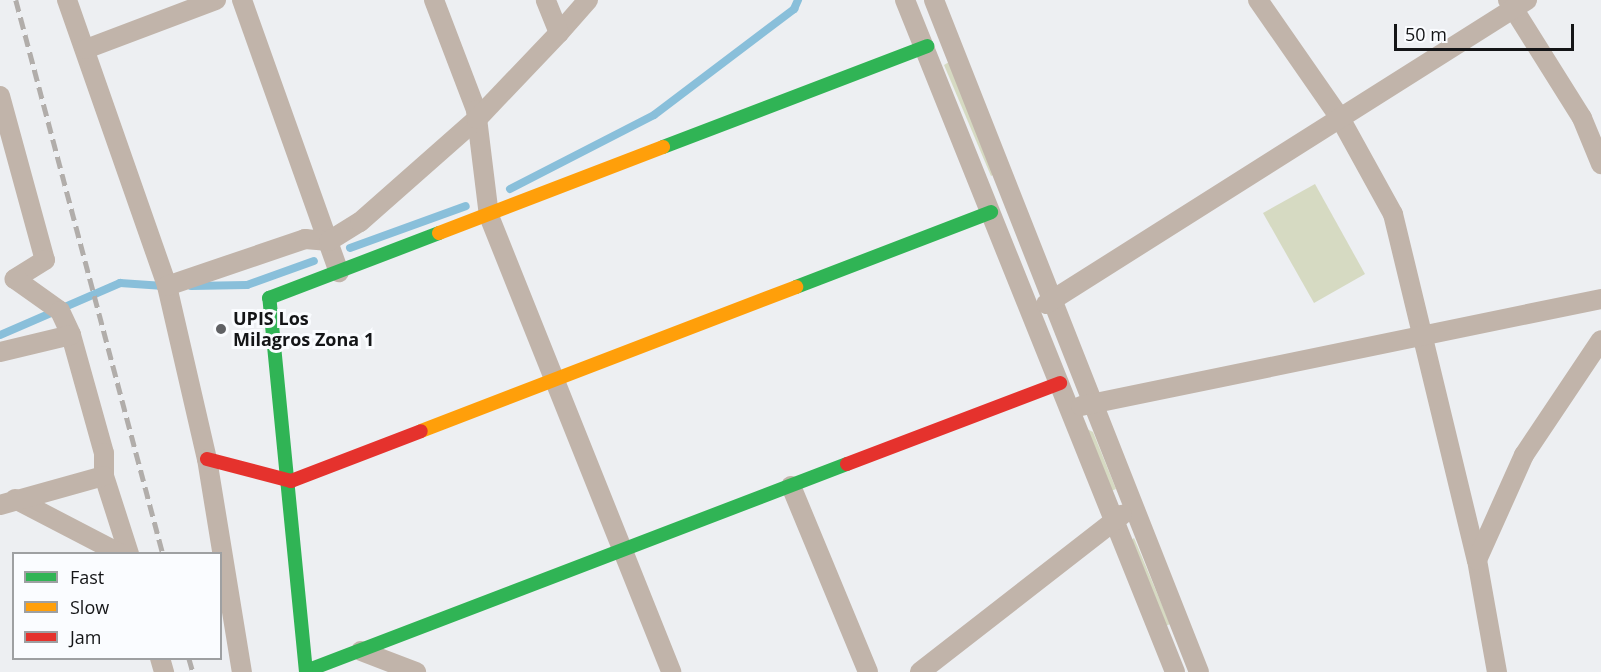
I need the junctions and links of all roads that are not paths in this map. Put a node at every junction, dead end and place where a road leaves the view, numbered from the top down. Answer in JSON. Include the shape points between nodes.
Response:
{"nodes":[{"id":1,"x":68,"y":0,"type":"edge"},
{"id":2,"x":216,"y":0,"type":"edge"},
{"id":3,"x":242,"y":0,"type":"edge"},
{"id":4,"x":434,"y":0,"type":"edge"},
{"id":5,"x":546,"y":0,"type":"edge"},
{"id":6,"x":588,"y":0,"type":"edge"},
{"id":7,"x":905,"y":0,"type":"edge"},
{"id":8,"x":934,"y":0,"type":"edge"},
{"id":9,"x":1258,"y":0,"type":"edge"},
{"id":10,"x":1516,"y":3,"type":"edge"},
{"id":11,"x":559,"y":33,"type":"junction"},
{"id":12,"x":927,"y":46,"type":"junction"},
{"id":13,"x":86,"y":49,"type":"junction"},
{"id":14,"x":0,"y":96,"type":"edge"},
{"id":15,"x":1340,"y":118,"type":"junction"},
{"id":16,"x":477,"y":119,"type":"junction"},
{"id":17,"x":1601,"y":164,"type":"edge"},
{"id":18,"x":991,"y":212,"type":"junction"},
{"id":19,"x":489,"y":216,"type":"junction"},
{"id":20,"x":329,"y":241,"type":"junction"},
{"id":21,"x":339,"y":272,"type":"junction"},
{"id":22,"x":8,"y":280,"type":"edge"},
{"id":23,"x":167,"y":286,"type":"junction"},
{"id":24,"x":1056,"y":298,"type":"junction"},
{"id":25,"x":1601,"y":299,"type":"edge"},
{"id":26,"x":1033,"y":312,"type":"junction"},
{"id":27,"x":71,"y":335,"type":"junction"},
{"id":28,"x":1422,"y":340,"type":"junction"},
{"id":29,"x":1601,"y":340,"type":"edge"},
{"id":30,"x":0,"y":352,"type":"edge"},
{"id":31,"x":557,"y":376,"type":"junction"},
{"id":32,"x":1060,"y":383,"type":"junction"},
{"id":33,"x":1093,"y":404,"type":"junction"},
{"id":34,"x":1070,"y":408,"type":"junction"},
{"id":35,"x":207,"y":459,"type":"junction"},
{"id":36,"x":104,"y":476,"type":"junction"},
{"id":37,"x":291,"y":481,"type":"junction"},
{"id":38,"x":791,"y":486,"type":"junction"},
{"id":39,"x":8,"y":502,"type":"edge"},
{"id":40,"x":1133,"y":506,"type":"junction"},
{"id":41,"x":1112,"y":522,"type":"junction"},
{"id":42,"x":623,"y":551,"type":"junction"},
{"id":43,"x":117,"y":552,"type":"edge"},
{"id":44,"x":128,"y":552,"type":"edge"},
{"id":45,"x":1477,"y":560,"type":"junction"},
{"id":46,"x":1190,"y":649,"type":"junction"},
{"id":47,"x":361,"y":651,"type":"junction"},
{"id":48,"x":1172,"y":665,"type":"edge"},
{"id":49,"x":242,"y":672,"type":"edge"},
{"id":50,"x":306,"y":672,"type":"edge"},
{"id":51,"x":416,"y":672,"type":"edge"},
{"id":52,"x":671,"y":672,"type":"edge"},
{"id":53,"x":868,"y":672,"type":"edge"},
{"id":54,"x":921,"y":672,"type":"edge"},
{"id":55,"x":1154,"y":672,"type":"edge"},
{"id":56,"x":1199,"y":672,"type":"edge"},
{"id":57,"x":1497,"y":672,"type":"edge"}],
"edges":[{"from":1,"to":13,"type":"street"},
{"from":2,"to":13,"type":"street"},
{"from":3,"to":20,"type":"street"},
{"from":4,"to":16,"type":"street"},
{"from":5,"to":11,"type":"street"},
{"from":6,"to":11,"type":"street"},
{"from":7,"to":12,"type":"street"},
{"from":8,"to":24,"type":"street"},
{"from":9,"to":15,"type":"street"},
{"from":10,"to":15,"type":"street"},
{"from":10,"to":17,"type":"street","via":[[1581,118]]},
{"from":11,"to":16,"type":"street"},
{"from":12,"to":18,"type":"street"},
{"from":12,"to":19,"type":"street"},
{"from":13,"to":23,"type":"street"},
{"from":14,"to":22,"type":"street","via":[[45,260]]},
{"from":15,"to":24,"type":"street"},
{"from":15,"to":28,"type":"street","via":[[1393,214]]},
{"from":16,"to":19,"type":"street"},
{"from":16,"to":20,"type":"street","via":[[360,222]]},
{"from":18,"to":26,"type":"street"},
{"from":18,"to":31,"type":"street"},
{"from":19,"to":21,"type":"street"},
{"from":19,"to":31,"type":"street"},
{"from":20,"to":21,"type":"street"},
{"from":20,"to":23,"type":"street","via":[[305,239]]},
{"from":21,"to":37,"type":"street","via":[[269,298]]},
{"from":22,"to":27,"type":"street","via":[[60,311]]},
{"from":23,"to":35,"type":"street"},
{"from":24,"to":26,"type":"street"},
{"from":24,"to":33,"type":"street"},
{"from":25,"to":28,"type":"street"},
{"from":26,"to":32,"type":"street"},
{"from":27,"to":30,"type":"street"},
{"from":27,"to":36,"type":"street","via":[[104,453]]},
{"from":28,"to":33,"type":"street"},
{"from":28,"to":45,"type":"street"},
{"from":29,"to":45,"type":"street","via":[[1524,454]]},
{"from":31,"to":37,"type":"street"},
{"from":31,"to":42,"type":"street"},
{"from":32,"to":34,"type":"street"},
{"from":32,"to":38,"type":"street"},
{"from":33,"to":34,"type":"street"},
{"from":33,"to":40,"type":"street"},
{"from":34,"to":41,"type":"street"},
{"from":35,"to":37,"type":"street"},
{"from":35,"to":49,"type":"street"},
{"from":36,"to":39,"type":"street"},
{"from":36,"to":44,"type":"street"},
{"from":37,"to":50,"type":"street"},
{"from":38,"to":42,"type":"street"},
{"from":38,"to":53,"type":"street"},
{"from":39,"to":43,"type":"street"},
{"from":40,"to":41,"type":"street"},
{"from":40,"to":46,"type":"street"},
{"from":41,"to":48,"type":"street"},
{"from":41,"to":54,"type":"street"},
{"from":42,"to":47,"type":"street"},
{"from":42,"to":52,"type":"street"},
{"from":45,"to":57,"type":"street"},
{"from":46,"to":48,"type":"street"},
{"from":46,"to":56,"type":"street"},
{"from":47,"to":50,"type":"street"},
{"from":47,"to":51,"type":"street"},
{"from":48,"to":55,"type":"street"}]}
